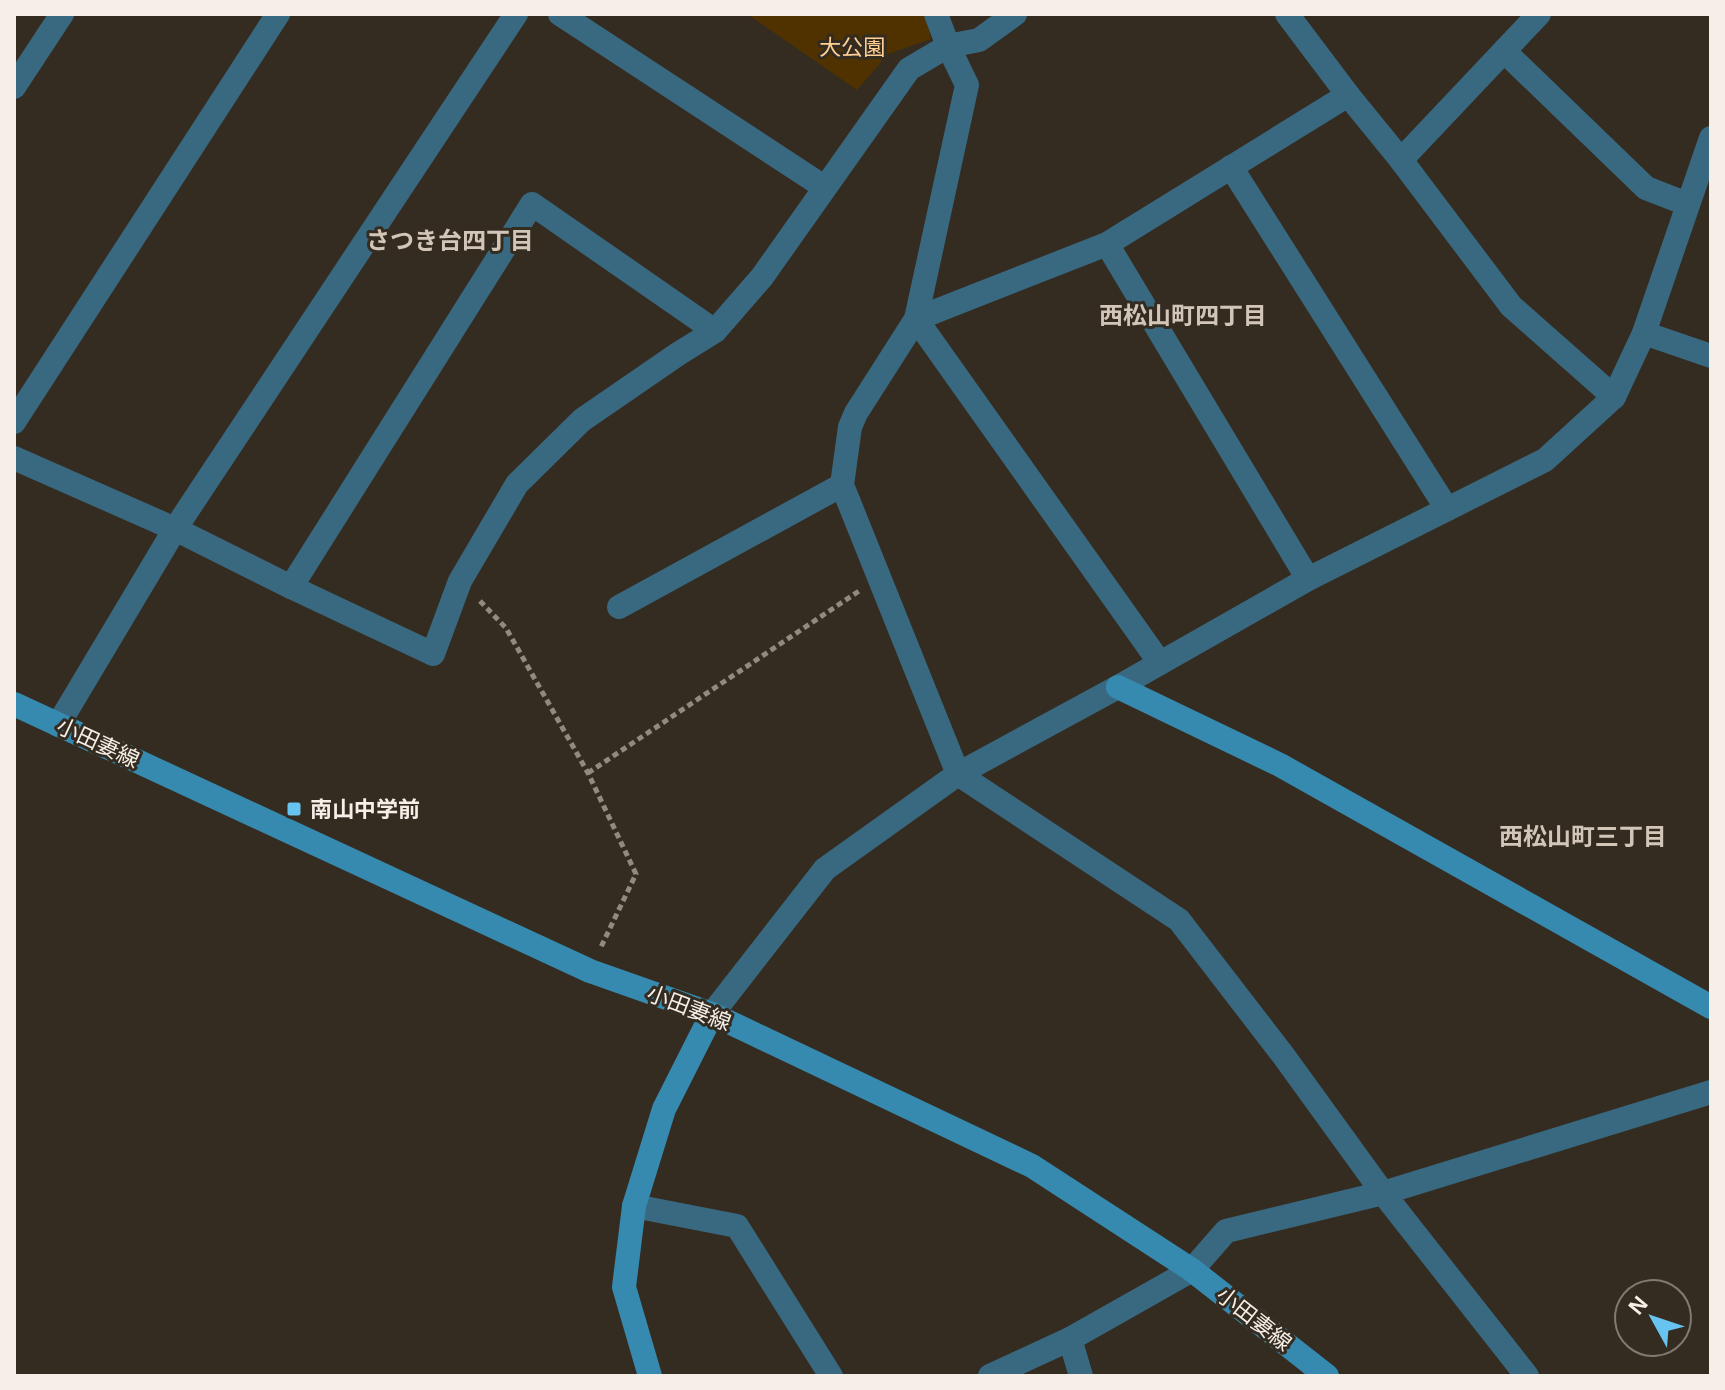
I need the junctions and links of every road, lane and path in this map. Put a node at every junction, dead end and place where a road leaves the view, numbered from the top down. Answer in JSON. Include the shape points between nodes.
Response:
{"nodes":[{"id":1,"x":62,"y":14,"type":"edge"},
{"id":2,"x":278,"y":14,"type":"edge"},
{"id":3,"x":516,"y":14,"type":"edge"},
{"id":4,"x":560,"y":14,"type":"edge"},
{"id":5,"x":936,"y":14,"type":"edge"},
{"id":6,"x":1015,"y":14,"type":"edge"},
{"id":7,"x":1287,"y":14,"type":"edge"},
{"id":8,"x":1539,"y":14,"type":"edge"},
{"id":9,"x":948,"y":46,"type":"junction"},
{"id":10,"x":1504,"y":51,"type":"junction"},
{"id":11,"x":14,"y":87,"type":"edge"},
{"id":12,"x":1348,"y":95,"type":"junction"},
{"id":13,"x":1711,"y":138,"type":"edge"},
{"id":14,"x":1401,"y":160,"type":"junction"},
{"id":15,"x":1231,"y":167,"type":"junction"},
{"id":16,"x":824,"y":187,"type":"junction"},
{"id":17,"x":1687,"y":204,"type":"junction"},
{"id":18,"x":1107,"y":244,"type":"junction"},
{"id":19,"x":916,"y":319,"type":"junction"},
{"id":20,"x":715,"y":331,"type":"junction"},
{"id":21,"x":1644,"y":333,"type":"junction"},
{"id":22,"x":1711,"y":356,"type":"edge"},
{"id":23,"x":1614,"y":397,"type":"junction"},
{"id":24,"x":14,"y":422,"type":"edge"},
{"id":25,"x":14,"y":458,"type":"edge"},
{"id":26,"x":842,"y":485,"type":"junction"},
{"id":27,"x":1447,"y":509,"type":"junction"},
{"id":28,"x":175,"y":529,"type":"junction"},
{"id":29,"x":878,"y":578,"type":"junction"},
{"id":30,"x":1308,"y":579,"type":"junction"},
{"id":31,"x":460,"y":581,"type":"junction"},
{"id":32,"x":291,"y":587,"type":"junction"},
{"id":33,"x":619,"y":607,"type":"dead end"},
{"id":34,"x":1160,"y":663,"type":"junction"},
{"id":35,"x":1118,"y":687,"type":"junction"},
{"id":36,"x":14,"y":704,"type":"edge"},
{"id":37,"x":58,"y":725,"type":"junction"},
{"id":38,"x":588,"y":773,"type":"junction"},
{"id":39,"x":958,"y":774,"type":"junction"},
{"id":40,"x":590,"y":971,"type":"junction"},
{"id":41,"x":1711,"y":1007,"type":"edge"},
{"id":42,"x":712,"y":1014,"type":"junction"},
{"id":43,"x":1711,"y":1092,"type":"edge"},
{"id":44,"x":1383,"y":1193,"type":"junction"},
{"id":45,"x":634,"y":1206,"type":"junction"},
{"id":46,"x":1192,"y":1270,"type":"junction"},
{"id":47,"x":1070,"y":1339,"type":"junction"},
{"id":48,"x":1321,"y":1374,"type":"edge"},
{"id":49,"x":650,"y":1376,"type":"edge"},
{"id":50,"x":831,"y":1376,"type":"edge"},
{"id":51,"x":990,"y":1376,"type":"edge"},
{"id":52,"x":1081,"y":1376,"type":"edge"},
{"id":53,"x":1527,"y":1376,"type":"edge"}],
"edges":[{"from":1,"to":11,"type":"street"},
{"from":2,"to":24,"type":"street"},
{"from":3,"to":28,"type":"street"},
{"from":4,"to":16,"type":"street"},
{"from":5,"to":9,"type":"street"},
{"from":6,"to":9,"type":"street","via":[[979,40]]},
{"from":7,"to":12,"type":"street"},
{"from":8,"to":10,"type":"street"},
{"from":9,"to":16,"type":"street","via":[[909,69]]},
{"from":9,"to":19,"type":"street","via":[[967,85]]},
{"from":10,"to":14,"type":"street"},
{"from":10,"to":17,"type":"street","via":[[1646,188]]},
{"from":12,"to":14,"type":"street"},
{"from":12,"to":15,"type":"street"},
{"from":13,"to":17,"type":"street"},
{"from":14,"to":23,"type":"street","via":[[1511,306]]},
{"from":15,"to":18,"type":"street"},
{"from":15,"to":27,"type":"street"},
{"from":16,"to":20,"type":"street","via":[[762,277]]},
{"from":17,"to":21,"type":"street"},
{"from":18,"to":19,"type":"street"},
{"from":18,"to":30,"type":"street"},
{"from":19,"to":26,"type":"street","via":[[856,413]]},
{"from":19,"to":34,"type":"street"},
{"from":20,"to":31,"type":"street","via":[[582,420],[551,449],[517,484]]},
{"from":20,"to":32,"type":"street","via":[[532,204]]},
{"from":21,"to":22,"type":"street"},
{"from":21,"to":23,"type":"street"},
{"from":23,"to":27,"type":"street","via":[[1545,460]]},
{"from":25,"to":28,"type":"street"},
{"from":26,"to":29,"type":"street"},
{"from":26,"to":33,"type":"street"},
{"from":27,"to":30,"type":"street"},
{"from":28,"to":32,"type":"street"},
{"from":28,"to":37,"type":"street"},
{"from":29,"to":38,"type":"path"},
{"from":29,"to":39,"type":"street"},
{"from":30,"to":34,"type":"street"},
{"from":31,"to":32,"type":"street","via":[[433,654]]},
{"from":31,"to":38,"type":"path","via":[[506,628]]},
{"from":34,"to":35,"type":"street"},
{"from":35,"to":39,"type":"street"},
{"from":35,"to":41,"type":"street","via":[[1280,765]]},
{"from":36,"to":37,"type":"street","name":"小田妻線"},
{"from":37,"to":40,"type":"street","name":"小田妻線"},
{"from":38,"to":40,"type":"path","via":[[636,874]]},
{"from":39,"to":42,"type":"street","via":[[825,869]]},
{"from":39,"to":44,"type":"street","via":[[1179,920]]},
{"from":40,"to":42,"type":"street","name":"小田妻線"},
{"from":42,"to":45,"type":"street","via":[[664,1109]]},
{"from":42,"to":46,"type":"street","name":"小田妻線","via":[[1032,1166]]},
{"from":43,"to":44,"type":"street"},
{"from":44,"to":46,"type":"street","via":[[1226,1231]]},
{"from":44,"to":53,"type":"street"},
{"from":45,"to":49,"type":"street","via":[[624,1287]]},
{"from":45,"to":50,"type":"street","via":[[737,1226]]},
{"from":46,"to":47,"type":"street"},
{"from":46,"to":48,"type":"street","name":"小田妻線"},
{"from":47,"to":51,"type":"street"},
{"from":47,"to":52,"type":"street"}]}
